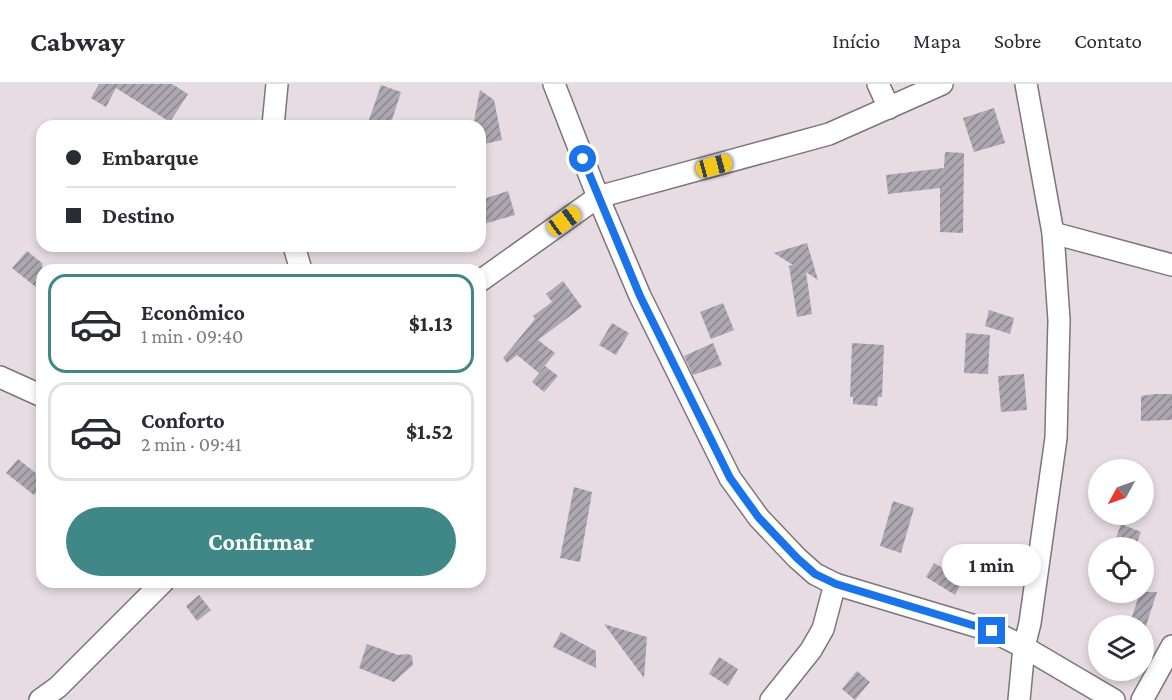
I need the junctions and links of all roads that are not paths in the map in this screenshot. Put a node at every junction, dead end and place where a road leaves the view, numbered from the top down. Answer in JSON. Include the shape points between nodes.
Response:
{"nodes":[{"id":1,"x":277,"y":84,"type":"edge"},
{"id":2,"x":554,"y":84,"type":"edge"},
{"id":3,"x":878,"y":84,"type":"edge"},
{"id":4,"x":942,"y":84,"type":"edge"},
{"id":5,"x":1026,"y":84,"type":"edge"},
{"id":6,"x":889,"y":108,"type":"junction"},
{"id":7,"x":274,"y":120,"type":"edge"},
{"id":8,"x":598,"y":197,"type":"junction"},
{"id":9,"x":1053,"y":233,"type":"junction"},
{"id":10,"x":1172,"y":265,"type":"edge"},
{"id":11,"x":486,"y":277,"type":"edge"},
{"id":12,"x":0,"y":377,"type":"edge"},
{"id":13,"x":36,"y":393,"type":"edge"},
{"id":14,"x":836,"y":584,"type":"junction"},
{"id":15,"x":157,"y":588,"type":"edge"},
{"id":16,"x":1172,"y":646,"type":"edge"},
{"id":17,"x":1024,"y":647,"type":"junction"},
{"id":18,"x":40,"y":700,"type":"edge"},
{"id":19,"x":771,"y":700,"type":"edge"},
{"id":20,"x":1019,"y":700,"type":"edge"},
{"id":21,"x":1114,"y":700,"type":"edge"},
{"id":22,"x":1142,"y":700,"type":"edge"}],
"edges":[{"from":1,"to":7,"type":"street"},
{"from":2,"to":8,"type":"street"},
{"from":3,"to":6,"type":"street"},
{"from":4,"to":6,"type":"street"},
{"from":5,"to":9,"type":"street"},
{"from":6,"to":8,"type":"street","via":[[829,134]]},
{"from":8,"to":11,"type":"street"},
{"from":8,"to":14,"type":"street","via":[[640,296],[730,478],[759,518],[797,558],[815,574]]},
{"from":9,"to":10,"type":"street"},
{"from":9,"to":17,"type":"street","via":[[1059,320],[1056,438]]},
{"from":12,"to":13,"type":"street"},
{"from":14,"to":17,"type":"street","via":[[992,631]]},
{"from":14,"to":19,"type":"street","via":[[823,629]]},
{"from":15,"to":18,"type":"street","via":[[58,687]]},
{"from":16,"to":22,"type":"street"},
{"from":17,"to":20,"type":"street"},
{"from":17,"to":21,"type":"street"}]}
